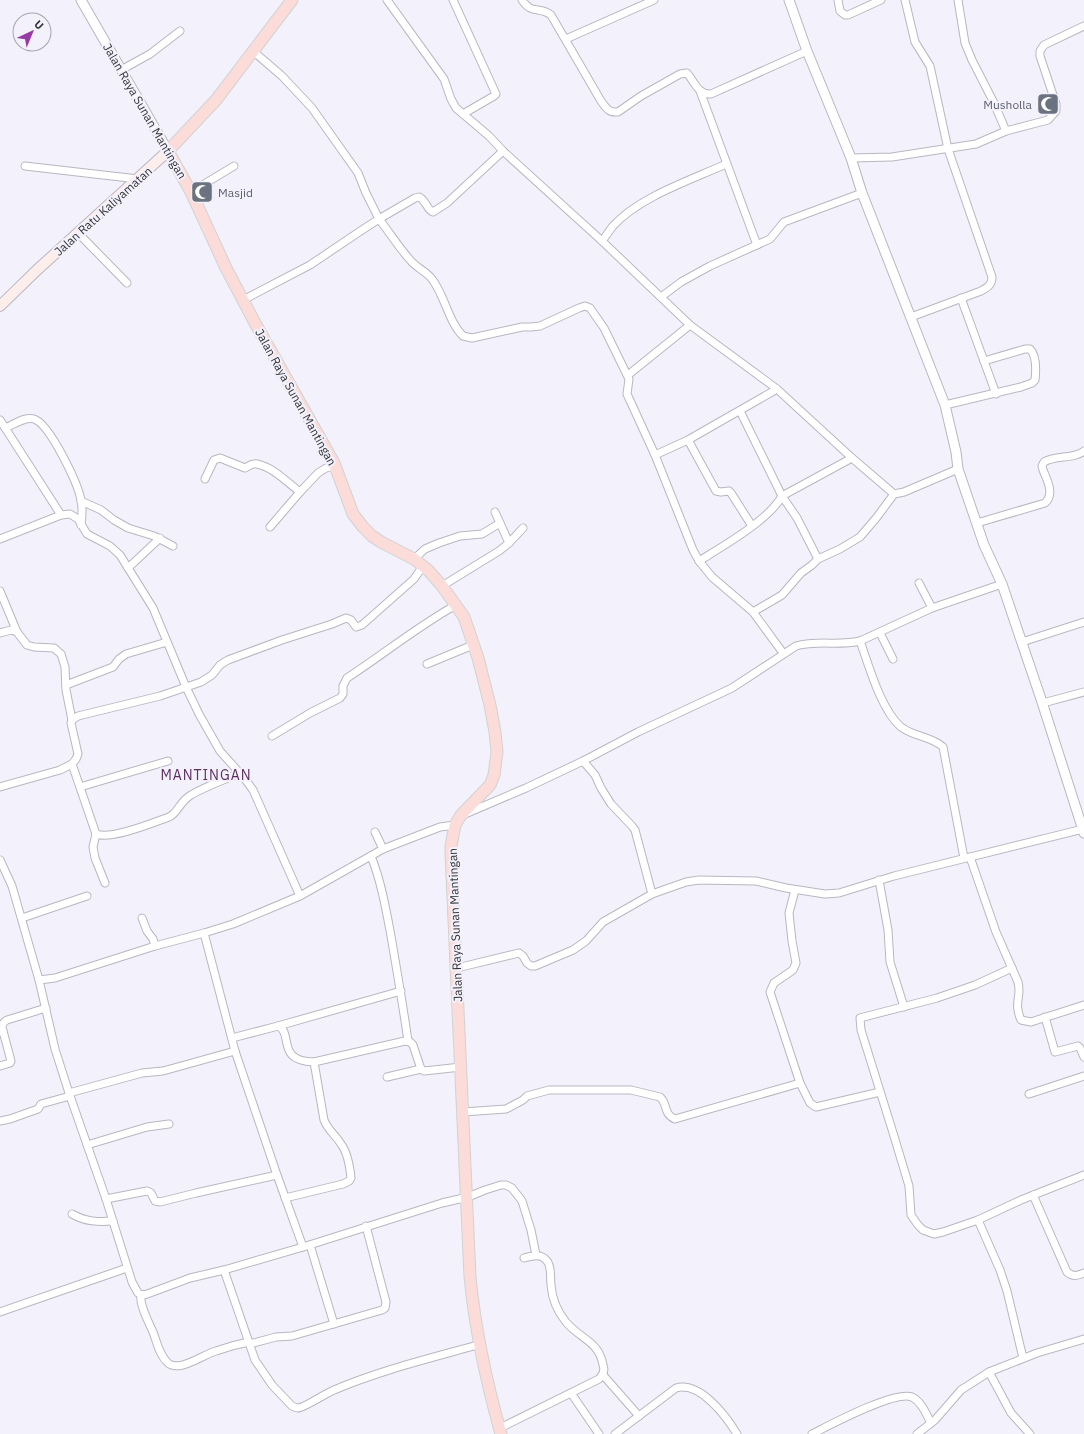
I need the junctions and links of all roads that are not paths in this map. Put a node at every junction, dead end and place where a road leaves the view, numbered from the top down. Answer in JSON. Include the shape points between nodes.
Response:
{"nodes":[{"id":1,"x":81,"y":0,"type":"edge"},
{"id":2,"x":387,"y":0,"type":"edge"},
{"id":3,"x":453,"y":0,"type":"edge"},
{"id":4,"x":522,"y":0,"type":"edge"},
{"id":5,"x":654,"y":0,"type":"edge"},
{"id":6,"x":789,"y":0,"type":"edge"},
{"id":7,"x":838,"y":0,"type":"edge"},
{"id":8,"x":881,"y":0,"type":"edge"},
{"id":9,"x":905,"y":0,"type":"edge"},
{"id":10,"x":958,"y":0,"type":"edge"},
{"id":11,"x":288,"y":1,"type":"edge"},
{"id":12,"x":1084,"y":26,"type":"edge"},
{"id":13,"x":180,"y":31,"type":"dead end"},
{"id":14,"x":566,"y":39,"type":"junction"},
{"id":15,"x":807,"y":51,"type":"junction"},
{"id":16,"x":254,"y":52,"type":"junction"},
{"id":17,"x":121,"y":70,"type":"junction"},
{"id":18,"x":700,"y":91,"type":"junction"},
{"id":19,"x":463,"y":114,"type":"junction"},
{"id":20,"x":1006,"y":132,"type":"junction"},
{"id":21,"x":948,"y":149,"type":"junction"},
{"id":22,"x":503,"y":151,"type":"junction"},
{"id":23,"x":168,"y":152,"type":"junction"},
{"id":24,"x":851,"y":158,"type":"junction"},
{"id":25,"x":726,"y":164,"type":"junction"},
{"id":26,"x":25,"y":166,"type":"dead end"},
{"id":27,"x":234,"y":166,"type":"dead end"},
{"id":28,"x":139,"y":180,"type":"junction"},
{"id":29,"x":191,"y":192,"type":"junction"},
{"id":30,"x":862,"y":192,"type":"junction"},
{"id":31,"x":379,"y":219,"type":"junction"},
{"id":32,"x":78,"y":233,"type":"junction"},
{"id":33,"x":602,"y":241,"type":"junction"},
{"id":34,"x":757,"y":245,"type":"junction"},
{"id":35,"x":127,"y":283,"type":"dead end"},
{"id":36,"x":661,"y":297,"type":"junction"},
{"id":37,"x":961,"y":298,"type":"junction"},
{"id":38,"x":243,"y":300,"type":"junction"},
{"id":39,"x":0,"y":306,"type":"edge"},
{"id":40,"x":911,"y":317,"type":"junction"},
{"id":41,"x":690,"y":325,"type":"junction"},
{"id":42,"x":984,"y":361,"type":"junction"},
{"id":43,"x":628,"y":376,"type":"junction"},
{"id":44,"x":777,"y":389,"type":"junction"},
{"id":45,"x":996,"y":394,"type":"junction"},
{"id":46,"x":945,"y":405,"type":"junction"},
{"id":47,"x":740,"y":411,"type":"junction"},
{"id":48,"x":0,"y":420,"type":"edge"},
{"id":49,"x":5,"y":428,"type":"junction"},
{"id":50,"x":688,"y":440,"type":"junction"},
{"id":51,"x":1084,"y":451,"type":"edge"},
{"id":52,"x":655,"y":455,"type":"junction"},
{"id":53,"x":852,"y":458,"type":"junction"},
{"id":54,"x":334,"y":465,"type":"junction"},
{"id":55,"x":958,"y":469,"type":"junction"},
{"id":56,"x":205,"y":479,"type":"dead end"},
{"id":57,"x":300,"y":492,"type":"junction"},
{"id":58,"x":894,"y":494,"type":"junction"},
{"id":59,"x":782,"y":496,"type":"junction"},
{"id":60,"x":82,"y":501,"type":"junction"},
{"id":61,"x":495,"y":512,"type":"dead end"},
{"id":62,"x":61,"y":515,"type":"junction"},
{"id":63,"x":500,"y":523,"type":"junction"},
{"id":64,"x":977,"y":523,"type":"junction"},
{"id":65,"x":81,"y":525,"type":"junction"},
{"id":66,"x":752,"y":526,"type":"junction"},
{"id":67,"x":270,"y":527,"type":"dead end"},
{"id":68,"x":524,"y":528,"type":"dead end"},
{"id":69,"x":160,"y":538,"type":"junction"},
{"id":70,"x":0,"y":539,"type":"edge"},
{"id":71,"x":509,"y":543,"type":"junction"},
{"id":72,"x":173,"y":546,"type":"dead end"},
{"id":73,"x":414,"y":559,"type":"junction"},
{"id":74,"x":818,"y":559,"type":"junction"},
{"id":75,"x":699,"y":561,"type":"junction"},
{"id":76,"x":423,"y":566,"type":"junction"},
{"id":77,"x":128,"y":568,"type":"junction"},
{"id":78,"x":919,"y":582,"type":"dead end"},
{"id":79,"x":1002,"y":584,"type":"junction"},
{"id":80,"x":442,"y":586,"type":"junction"},
{"id":81,"x":0,"y":591,"type":"edge"},
{"id":82,"x":456,"y":606,"type":"junction"},
{"id":83,"x":932,"y":608,"type":"junction"},
{"id":84,"x":753,"y":612,"type":"junction"},
{"id":85,"x":1084,"y":622,"type":"edge"},
{"id":86,"x":17,"y":632,"type":"junction"},
{"id":87,"x":0,"y":633,"type":"edge"},
{"id":88,"x":880,"y":633,"type":"junction"},
{"id":89,"x":860,"y":641,"type":"junction"},
{"id":90,"x":167,"y":642,"type":"junction"},
{"id":91,"x":1022,"y":642,"type":"junction"},
{"id":92,"x":474,"y":645,"type":"junction"},
{"id":93,"x":783,"y":653,"type":"junction"},
{"id":94,"x":893,"y":659,"type":"dead end"},
{"id":95,"x":427,"y":664,"type":"dead end"},
{"id":96,"x":66,"y":685,"type":"junction"},
{"id":97,"x":186,"y":687,"type":"junction"},
{"id":98,"x":1084,"y":692,"type":"edge"},
{"id":99,"x":1043,"y":703,"type":"junction"},
{"id":100,"x":72,"y":720,"type":"junction"},
{"id":101,"x":272,"y":736,"type":"dead end"},
{"id":102,"x":168,"y":761,"type":"dead end"},
{"id":103,"x":583,"y":761,"type":"junction"},
{"id":104,"x":72,"y":764,"type":"junction"},
{"id":105,"x":240,"y":773,"type":"junction"},
{"id":106,"x":0,"y":787,"type":"edge"},
{"id":107,"x":80,"y":787,"type":"junction"},
{"id":108,"x":458,"y":820,"type":"junction"},
{"id":109,"x":1083,"y":831,"type":"edge"},
{"id":110,"x":374,"y":832,"type":"dead end"},
{"id":111,"x":96,"y":834,"type":"junction"},
{"id":112,"x":383,"y":849,"type":"junction"},
{"id":113,"x":371,"y":856,"type":"junction"},
{"id":114,"x":967,"y":858,"type":"junction"},
{"id":115,"x":0,"y":860,"type":"edge"},
{"id":116,"x":879,"y":880,"type":"junction"},
{"id":117,"x":105,"y":883,"type":"dead end"},
{"id":118,"x":795,"y":890,"type":"junction"},
{"id":119,"x":652,"y":894,"type":"junction"},
{"id":120,"x":87,"y":896,"type":"dead end"},
{"id":121,"x":300,"y":896,"type":"junction"},
{"id":122,"x":22,"y":918,"type":"junction"},
{"id":123,"x":142,"y":918,"type":"dead end"},
{"id":124,"x":204,"y":933,"type":"junction"},
{"id":125,"x":155,"y":946,"type":"junction"},
{"id":126,"x":457,"y":968,"type":"junction"},
{"id":127,"x":1012,"y":968,"type":"junction"},
{"id":128,"x":39,"y":980,"type":"junction"},
{"id":129,"x":401,"y":991,"type":"junction"},
{"id":130,"x":1084,"y":1005,"type":"edge"},
{"id":131,"x":904,"y":1007,"type":"junction"},
{"id":132,"x":46,"y":1008,"type":"junction"},
{"id":133,"x":1045,"y":1017,"type":"junction"},
{"id":134,"x":278,"y":1026,"type":"junction"},
{"id":135,"x":1,"y":1031,"type":"edge"},
{"id":136,"x":232,"y":1038,"type":"junction"},
{"id":137,"x":408,"y":1041,"type":"junction"},
{"id":138,"x":235,"y":1051,"type":"junction"},
{"id":139,"x":1084,"y":1057,"type":"edge"},
{"id":140,"x":314,"y":1062,"type":"junction"},
{"id":141,"x":0,"y":1066,"type":"edge"},
{"id":142,"x":461,"y":1068,"type":"junction"},
{"id":143,"x":421,"y":1069,"type":"junction"},
{"id":144,"x":1084,"y":1076,"type":"edge"},
{"id":145,"x":387,"y":1077,"type":"dead end"},
{"id":146,"x":800,"y":1083,"type":"junction"},
{"id":147,"x":880,"y":1092,"type":"junction"},
{"id":148,"x":69,"y":1094,"type":"junction"},
{"id":149,"x":1029,"y":1094,"type":"dead end"},
{"id":150,"x":464,"y":1112,"type":"junction"},
{"id":151,"x":0,"y":1121,"type":"edge"},
{"id":152,"x":169,"y":1124,"type":"dead end"},
{"id":153,"x":87,"y":1145,"type":"junction"},
{"id":154,"x":1084,"y":1174,"type":"edge"},
{"id":155,"x":277,"y":1175,"type":"junction"},
{"id":156,"x":1033,"y":1195,"type":"junction"},
{"id":157,"x":468,"y":1197,"type":"junction"},
{"id":158,"x":286,"y":1198,"type":"junction"},
{"id":159,"x":106,"y":1199,"type":"junction"},
{"id":160,"x":72,"y":1214,"type":"dead end"},
{"id":161,"x":978,"y":1220,"type":"junction"},
{"id":162,"x":113,"y":1221,"type":"junction"},
{"id":163,"x":366,"y":1226,"type":"junction"},
{"id":164,"x":307,"y":1246,"type":"junction"},
{"id":165,"x":536,"y":1255,"type":"junction"},
{"id":166,"x":524,"y":1258,"type":"dead end"},
{"id":167,"x":128,"y":1268,"type":"junction"},
{"id":168,"x":224,"y":1270,"type":"junction"},
{"id":169,"x":1084,"y":1273,"type":"edge"},
{"id":170,"x":141,"y":1295,"type":"junction"},
{"id":171,"x":0,"y":1312,"type":"edge"},
{"id":172,"x":334,"y":1324,"type":"junction"},
{"id":173,"x":1084,"y":1338,"type":"edge"},
{"id":174,"x":249,"y":1343,"type":"junction"},
{"id":175,"x":481,"y":1344,"type":"junction"},
{"id":176,"x":1023,"y":1358,"type":"junction"},
{"id":177,"x":990,"y":1372,"type":"junction"},
{"id":178,"x":603,"y":1376,"type":"junction"},
{"id":179,"x":571,"y":1393,"type":"junction"},
{"id":180,"x":639,"y":1416,"type":"junction"},
{"id":181,"x":932,"y":1423,"type":"junction"},
{"id":182,"x":500,"y":1431,"type":"edge"},
{"id":183,"x":594,"y":1433,"type":"edge"},
{"id":184,"x":615,"y":1434,"type":"edge"},
{"id":185,"x":737,"y":1434,"type":"edge"},
{"id":186,"x":812,"y":1434,"type":"edge"},
{"id":187,"x":918,"y":1434,"type":"edge"},
{"id":188,"x":1030,"y":1434,"type":"edge"}],
"edges":[{"from":1,"to":17,"type":"street","name":"Jalan Raya Sunan Mantingan"},
{"from":2,"to":19,"type":"street","via":[[444,79],[451,99]]},
{"from":3,"to":19,"type":"street","via":[[496,94]]},
{"from":4,"to":14,"type":"street","via":[[531,9],[551,15]]},
{"from":5,"to":14,"type":"street"},
{"from":6,"to":15,"type":"street"},
{"from":7,"to":8,"type":"street","via":[[840,11],[848,15]]},
{"from":9,"to":21,"type":"street","via":[[915,42],[930,66]]},
{"from":10,"to":20,"type":"street","via":[[965,43]]},
{"from":11,"to":16,"type":"main road","name":"Jalan Ratu Kaliyamatan"},
{"from":12,"to":20,"type":"street","via":[[1044,45],[1040,51],[1056,104],[1053,116],[1048,120]]},
{"from":13,"to":17,"type":"street","via":[[150,54]]},
{"from":14,"to":18,"type":"street","via":[[609,111],[618,112],[680,74],[687,74]]},
{"from":15,"to":18,"type":"street","via":[[715,93],[707,95]]},
{"from":15,"to":24,"type":"street"},
{"from":16,"to":23,"type":"main road","name":"Jalan Ratu Kaliyamatan","via":[[216,100]]},
{"from":16,"to":31,"type":"street","via":[[282,76],[312,108],[358,173]]},
{"from":17,"to":23,"type":"street","name":"Jalan Raya Sunan Mantingan"},
{"from":18,"to":25,"type":"street"},
{"from":19,"to":22,"type":"street"},
{"from":20,"to":21,"type":"street","via":[[976,144]]},
{"from":21,"to":24,"type":"street","via":[[892,157]]},
{"from":21,"to":37,"type":"street","via":[[992,277],[989,287]]},
{"from":22,"to":31,"type":"street","via":[[447,203],[433,212],[419,197]]},
{"from":22,"to":33,"type":"street"},
{"from":23,"to":28,"type":"main road","name":"Jalan Ratu Kaliyamatan"},
{"from":23,"to":29,"type":"main road","name":"Jalan Raya Sunan Mantingan"},
{"from":24,"to":30,"type":"street"},
{"from":25,"to":33,"type":"street","via":[[634,208]]},
{"from":25,"to":34,"type":"street"},
{"from":26,"to":28,"type":"street"},
{"from":27,"to":29,"type":"street"},
{"from":28,"to":32,"type":"main road","name":"Jalan Ratu Kaliyamatan"},
{"from":29,"to":38,"type":"main road","name":"Jalan Raya Sunan Mantingan"},
{"from":30,"to":34,"type":"street","via":[[782,223],[770,239]]},
{"from":30,"to":40,"type":"street"},
{"from":31,"to":38,"type":"street","via":[[310,265]]},
{"from":31,"to":43,"type":"street","via":[[397,245],[431,278],[463,336],[476,338],[522,327],[540,326],[579,308],[588,307],[604,328]]},
{"from":32,"to":35,"type":"street"},
{"from":32,"to":39,"type":"main road","name":"Jalan Ratu Kaliyamatan"},
{"from":33,"to":36,"type":"street"},
{"from":34,"to":36,"type":"street","via":[[710,266]]},
{"from":36,"to":41,"type":"street"},
{"from":37,"to":40,"type":"street"},
{"from":37,"to":42,"type":"street"},
{"from":38,"to":54,"type":"main road","name":"Jalan Raya Sunan Mantingan"},
{"from":40,"to":46,"type":"street"},
{"from":41,"to":43,"type":"street"},
{"from":41,"to":44,"type":"street"},
{"from":42,"to":45,"type":"street"},
{"from":42,"to":45,"type":"street","via":[[1024,349],[1030,349],[1033,353],[1036,368],[1034,382]]},
{"from":43,"to":52,"type":"street","via":[[627,394]]},
{"from":44,"to":47,"type":"street"},
{"from":44,"to":53,"type":"street"},
{"from":45,"to":46,"type":"street"},
{"from":46,"to":55,"type":"street"},
{"from":47,"to":50,"type":"street"},
{"from":47,"to":59,"type":"street"},
{"from":48,"to":49,"type":"street"},
{"from":49,"to":60,"type":"street","via":[[28,418],[35,419],[42,425],[55,441]]},
{"from":49,"to":62,"type":"street"},
{"from":50,"to":52,"type":"street"},
{"from":50,"to":66,"type":"street","via":[[716,491],[732,493]]},
{"from":51,"to":64,"type":"street","via":[[1044,462],[1042,466],[1050,490],[1050,496],[1045,503]]},
{"from":52,"to":75,"type":"street"},
{"from":53,"to":58,"type":"street"},
{"from":53,"to":59,"type":"street"},
{"from":54,"to":57,"type":"street","via":[[321,471]]},
{"from":54,"to":73,"type":"main road","name":"Jalan Raya Sunan Mantingan","via":[[353,514],[363,527],[381,542]]},
{"from":55,"to":58,"type":"street"},
{"from":55,"to":64,"type":"street"},
{"from":56,"to":57,"type":"street","via":[[214,460],[220,458],[245,468],[252,464],[262,466]]},
{"from":57,"to":67,"type":"street"},
{"from":58,"to":74,"type":"street","via":[[860,537]]},
{"from":59,"to":66,"type":"street","via":[[777,506]]},
{"from":59,"to":74,"type":"street","via":[[797,518]]},
{"from":60,"to":65,"type":"street"},
{"from":60,"to":69,"type":"street","via":[[128,528]]},
{"from":61,"to":63,"type":"street"},
{"from":62,"to":65,"type":"street","via":[[70,514]]},
{"from":62,"to":70,"type":"street"},
{"from":63,"to":71,"type":"street"},
{"from":63,"to":73,"type":"street","via":[[482,534],[460,536],[439,542]]},
{"from":64,"to":79,"type":"street","via":[[989,558]]},
{"from":65,"to":77,"type":"street","via":[[87,534],[114,549]]},
{"from":66,"to":75,"type":"street"},
{"from":68,"to":71,"type":"street"},
{"from":69,"to":72,"type":"street"},
{"from":69,"to":77,"type":"street"},
{"from":71,"to":80,"type":"street"},
{"from":73,"to":76,"type":"main road","name":"Jalan Raya Sunan Mantingan"},
{"from":74,"to":84,"type":"street","via":[[782,594]]},
{"from":75,"to":84,"type":"street","via":[[712,577]]},
{"from":76,"to":80,"type":"main road","name":"Jalan Raya Sunan Mantingan"},
{"from":76,"to":97,"type":"street","via":[[414,579],[362,625],[356,627],[346,618],[282,640],[228,660],[212,675]]},
{"from":77,"to":90,"type":"street","via":[[153,608]]},
{"from":78,"to":83,"type":"street"},
{"from":79,"to":83,"type":"street"},
{"from":79,"to":91,"type":"street"},
{"from":80,"to":82,"type":"main road","name":"Jalan Raya Sunan Mantingan"},
{"from":81,"to":86,"type":"street"},
{"from":82,"to":92,"type":"main road","name":"Jalan Raya Sunan Mantingan","via":[[464,617]]},
{"from":82,"to":101,"type":"street","via":[[414,631],[347,678],[340,698]]},
{"from":83,"to":88,"type":"street"},
{"from":84,"to":93,"type":"street"},
{"from":85,"to":91,"type":"street"},
{"from":86,"to":87,"type":"street","via":[[11,630]]},
{"from":86,"to":96,"type":"street","via":[[27,645],[54,648],[61,654]]},
{"from":88,"to":89,"type":"street"},
{"from":88,"to":94,"type":"street"},
{"from":89,"to":93,"type":"street","via":[[806,643]]},
{"from":89,"to":114,"type":"street","via":[[879,692],[894,719],[902,728],[931,739],[943,747]]},
{"from":90,"to":96,"type":"street","via":[[126,654],[113,667]]},
{"from":90,"to":97,"type":"street"},
{"from":91,"to":99,"type":"street"},
{"from":92,"to":95,"type":"street"},
{"from":92,"to":108,"type":"main road","name":"Jalan Raya Sunan Mantingan","via":[[490,705],[497,752],[490,785]]},
{"from":93,"to":103,"type":"street","via":[[732,688]]},
{"from":96,"to":100,"type":"street"},
{"from":97,"to":100,"type":"street","via":[[78,716]]},
{"from":97,"to":105,"type":"street","via":[[220,751]]},
{"from":98,"to":99,"type":"street"},
{"from":99,"to":109,"type":"street"},
{"from":100,"to":104,"type":"street","via":[[78,754]]},
{"from":102,"to":107,"type":"street"},
{"from":103,"to":108,"type":"street"},
{"from":103,"to":119,"type":"street","via":[[595,775],[611,804],[635,830]]},
{"from":104,"to":106,"type":"street","via":[[60,770]]},
{"from":104,"to":107,"type":"street"},
{"from":105,"to":111,"type":"street","via":[[190,795],[173,816],[112,836]]},
{"from":105,"to":121,"type":"street","via":[[253,790]]},
{"from":107,"to":111,"type":"street"},
{"from":108,"to":112,"type":"street"},
{"from":108,"to":126,"type":"main road","name":"Jalan Raya Sunan Mantingan","via":[[451,846]]},
{"from":109,"to":114,"type":"street"},
{"from":110,"to":112,"type":"street"},
{"from":111,"to":117,"type":"street","via":[[94,858]]},
{"from":112,"to":113,"type":"street"},
{"from":113,"to":121,"type":"street"},
{"from":113,"to":129,"type":"street","via":[[383,898]]},
{"from":114,"to":116,"type":"street"},
{"from":114,"to":127,"type":"street"},
{"from":115,"to":122,"type":"street"},
{"from":116,"to":118,"type":"street","via":[[825,894]]},
{"from":116,"to":131,"type":"street","via":[[888,930],[890,962]]},
{"from":118,"to":119,"type":"street","via":[[756,882],[699,880]]},
{"from":118,"to":146,"type":"street","via":[[789,913],[796,962],[793,970],[774,983],[770,992]]},
{"from":119,"to":126,"type":"street","via":[[604,922],[586,941],[573,950],[535,966],[530,966],[518,953]]},
{"from":120,"to":122,"type":"street"},
{"from":121,"to":124,"type":"street"},
{"from":122,"to":128,"type":"street"},
{"from":123,"to":125,"type":"street"},
{"from":124,"to":125,"type":"street"},
{"from":124,"to":136,"type":"street"},
{"from":125,"to":128,"type":"street","via":[[55,978]]},
{"from":126,"to":142,"type":"main road","name":"Jalan Raya Sunan Mantingan"},
{"from":127,"to":131,"type":"street","via":[[975,985]]},
{"from":127,"to":133,"type":"street","via":[[1019,986],[1016,1006],[1021,1020],[1031,1022]]},
{"from":128,"to":132,"type":"street"},
{"from":129,"to":134,"type":"street"},
{"from":129,"to":137,"type":"street"},
{"from":130,"to":133,"type":"street"},
{"from":131,"to":147,"type":"street","via":[[860,1018],[861,1030]]},
{"from":132,"to":135,"type":"street","via":[[4,1022]]},
{"from":132,"to":148,"type":"street"},
{"from":133,"to":139,"type":"street","via":[[1056,1052],[1078,1046]]},
{"from":134,"to":136,"type":"street"},
{"from":134,"to":140,"type":"street","via":[[282,1029],[289,1052],[299,1061]]},
{"from":135,"to":141,"type":"street","via":[[11,1061]]},
{"from":136,"to":138,"type":"street"},
{"from":137,"to":140,"type":"street"},
{"from":137,"to":143,"type":"street","via":[[415,1048]]},
{"from":138,"to":148,"type":"street","via":[[163,1071],[142,1073]]},
{"from":138,"to":155,"type":"street"},
{"from":140,"to":158,"type":"street","via":[[324,1120],[327,1128],[341,1144],[351,1178],[343,1184]]},
{"from":142,"to":143,"type":"street","via":[[426,1072]]},
{"from":142,"to":150,"type":"main road","name":"Jalan Raya Sunan Mantingan"},
{"from":143,"to":145,"type":"street"},
{"from":144,"to":149,"type":"street"},
{"from":146,"to":147,"type":"street","via":[[810,1103],[816,1107]]},
{"from":146,"to":150,"type":"street","via":[[675,1119],[670,1117],[664,1100],[660,1097],[631,1090],[549,1090],[527,1096],[506,1108]]},
{"from":147,"to":161,"type":"street","via":[[909,1186],[911,1215],[918,1225],[934,1234]]},
{"from":148,"to":151,"type":"street","via":[[41,1104],[38,1109]]},
{"from":148,"to":153,"type":"street"},
{"from":150,"to":157,"type":"main road","name":"Jalan Raya Sunan Mantingan"},
{"from":152,"to":153,"type":"street","via":[[147,1127]]},
{"from":153,"to":159,"type":"street"},
{"from":154,"to":156,"type":"street"},
{"from":155,"to":158,"type":"street"},
{"from":155,"to":159,"type":"street","via":[[160,1202],[155,1201],[147,1190]]},
{"from":156,"to":161,"type":"street"},
{"from":156,"to":169,"type":"street","via":[[1067,1272],[1076,1276]]},
{"from":157,"to":163,"type":"street"},
{"from":157,"to":165,"type":"street","via":[[501,1185],[512,1188],[522,1201]]},
{"from":157,"to":175,"type":"main road","name":"Jalan Raya Sunan Mantingan","via":[[471,1283]]},
{"from":158,"to":164,"type":"street"},
{"from":159,"to":162,"type":"street"},
{"from":160,"to":162,"type":"street","via":[[92,1222]]},
{"from":161,"to":176,"type":"street","via":[[1007,1291]]},
{"from":162,"to":167,"type":"street"},
{"from":163,"to":164,"type":"street"},
{"from":163,"to":172,"type":"street","via":[[386,1305],[382,1310]]},
{"from":164,"to":168,"type":"street"},
{"from":164,"to":172,"type":"street"},
{"from":165,"to":166,"type":"street"},
{"from":165,"to":178,"type":"street","via":[[544,1258],[549,1264],[553,1300],[562,1317],[600,1352],[604,1367]]},
{"from":167,"to":170,"type":"street","via":[[135,1288]]},
{"from":167,"to":171,"type":"street"},
{"from":168,"to":170,"type":"street","via":[[195,1276]]},
{"from":168,"to":174,"type":"street"},
{"from":170,"to":174,"type":"street","via":[[143,1308],[159,1350],[166,1362],[171,1365],[187,1364],[214,1351]]},
{"from":172,"to":174,"type":"street","via":[[292,1336]]},
{"from":173,"to":176,"type":"street"},
{"from":174,"to":175,"type":"street","via":[[255,1360],[272,1385],[292,1406],[299,1408],[324,1394],[368,1377]]},
{"from":175,"to":182,"type":"main road","name":"Jalan Raya Sunan Mantingan"},
{"from":176,"to":177,"type":"street"},
{"from":177,"to":181,"type":"street","via":[[961,1390]]},
{"from":177,"to":188,"type":"street","via":[[1011,1413]]},
{"from":178,"to":179,"type":"street"},
{"from":178,"to":180,"type":"street"},
{"from":179,"to":182,"type":"street"},
{"from":179,"to":183,"type":"street"},
{"from":180,"to":184,"type":"street"},
{"from":180,"to":185,"type":"street","via":[[676,1388],[688,1387],[700,1392],[719,1409]]},
{"from":181,"to":186,"type":"street","via":[[914,1398],[902,1395],[860,1411]]},
{"from":181,"to":187,"type":"street"}]}
